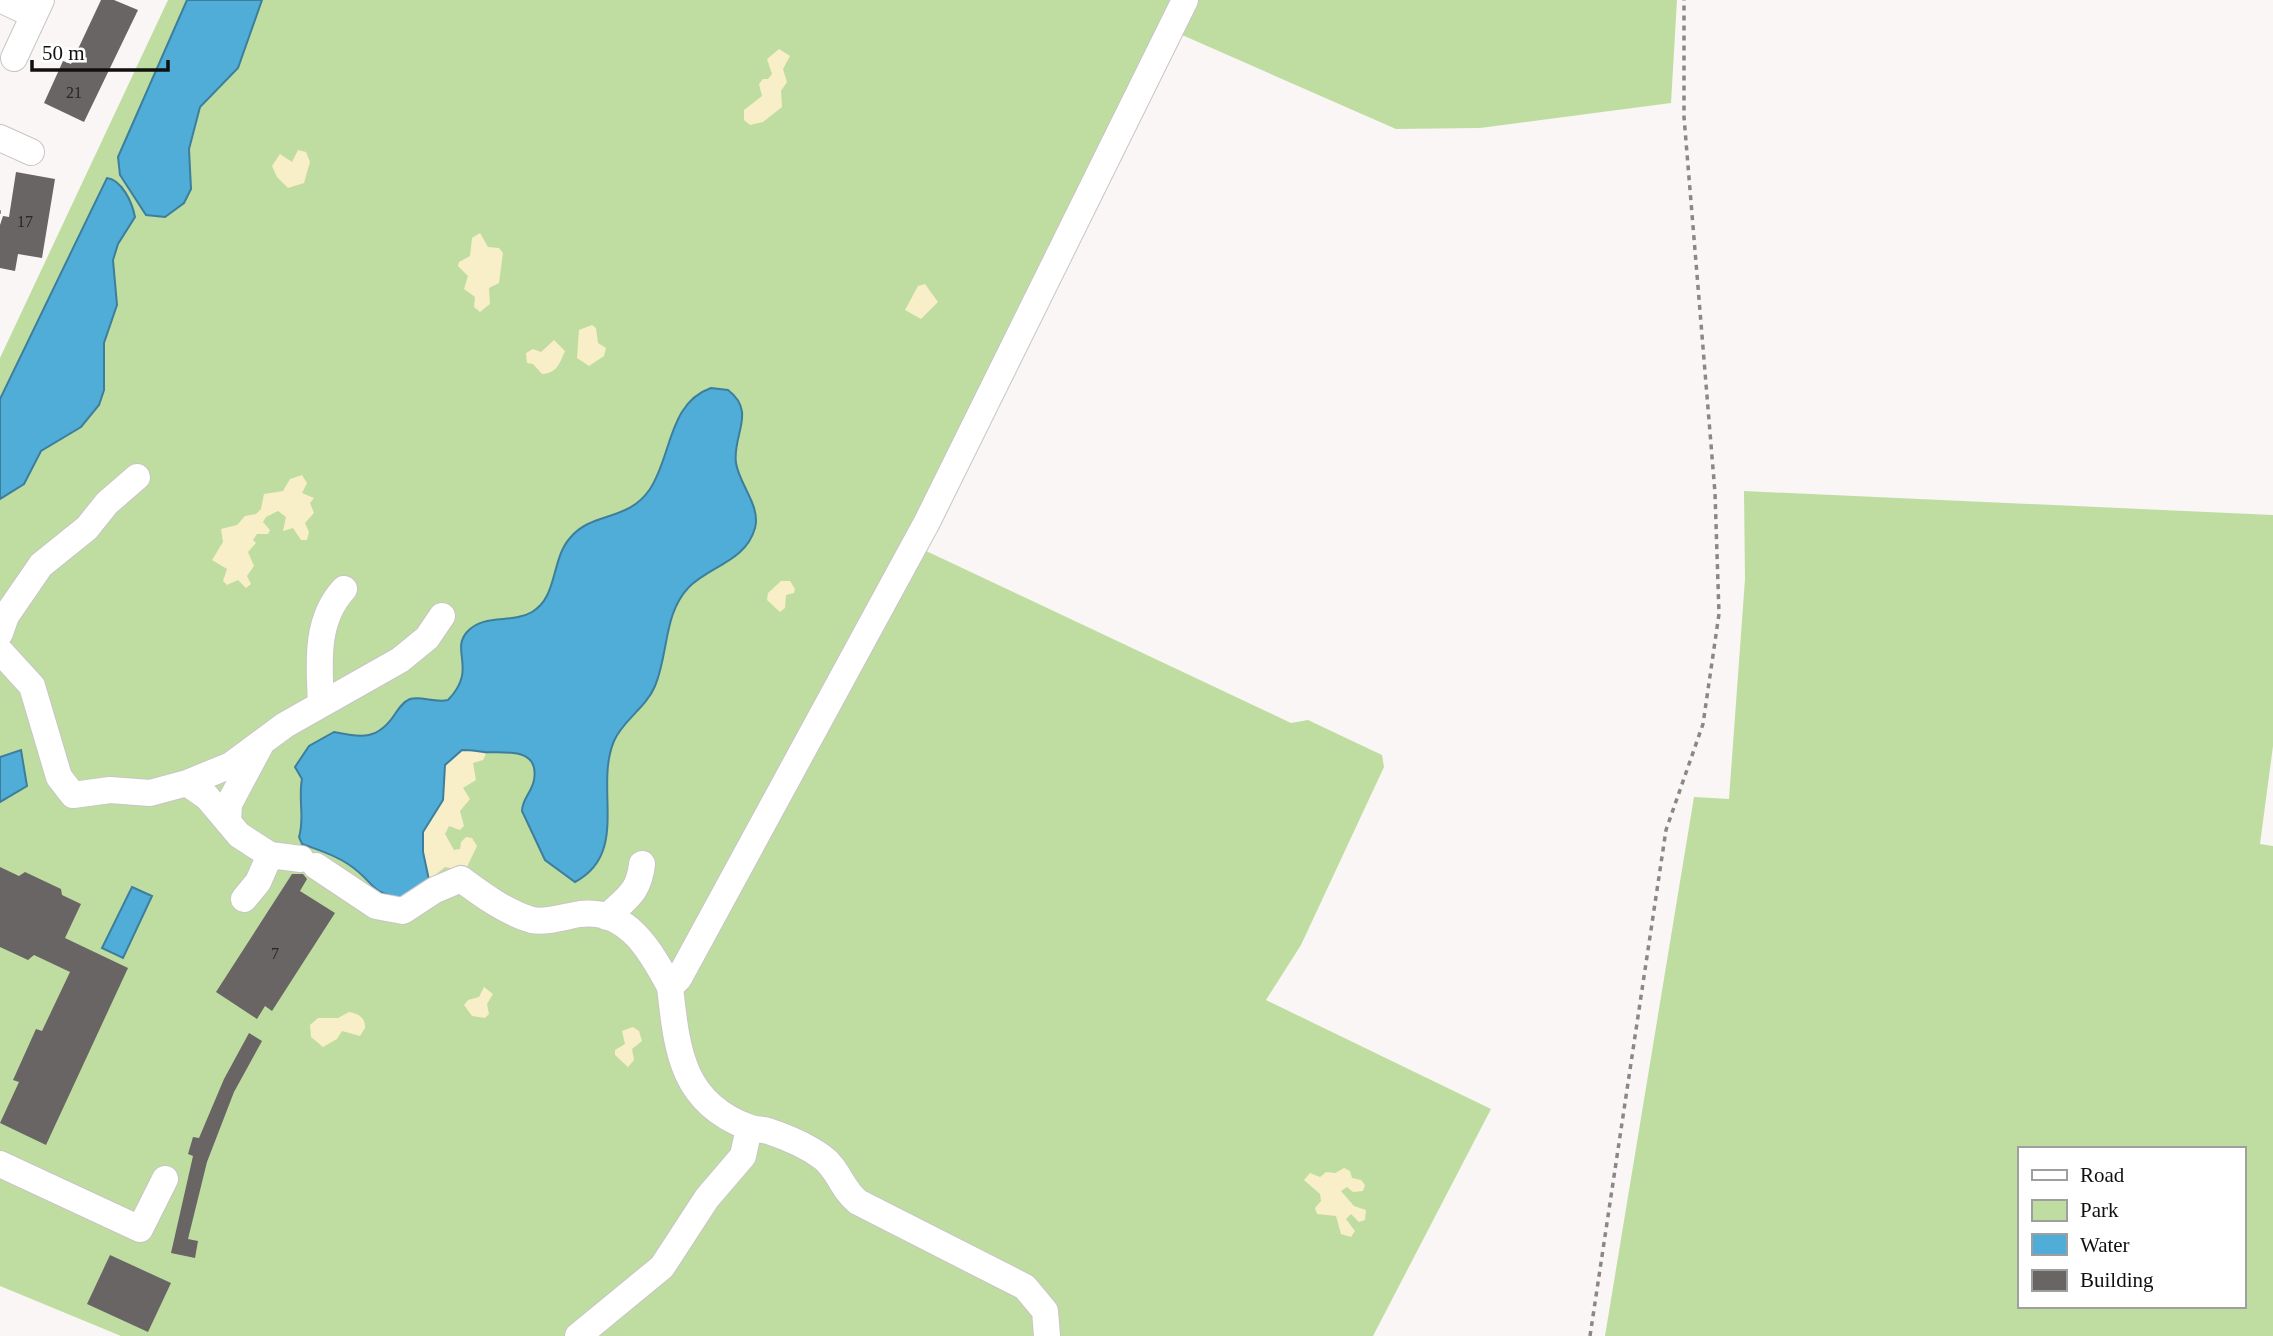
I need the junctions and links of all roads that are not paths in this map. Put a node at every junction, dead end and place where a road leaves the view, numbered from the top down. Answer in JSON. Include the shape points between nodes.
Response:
{"nodes":[{"id":1,"x":2,"y":0,"type":"edge"},
{"id":2,"x":1185,"y":0,"type":"edge"},
{"id":3,"x":37,"y":8,"type":"edge"},
{"id":4,"x":14,"y":58,"type":"dead end"},
{"id":5,"x":0,"y":138,"type":"edge"},
{"id":6,"x":31,"y":152,"type":"dead end"},
{"id":7,"x":137,"y":477,"type":"dead end"},
{"id":8,"x":344,"y":589,"type":"dead end"},
{"id":9,"x":442,"y":616,"type":"dead end"},
{"id":10,"x":0,"y":633,"type":"edge"},
{"id":11,"x":0,"y":651,"type":"edge"},
{"id":12,"x":321,"y":703,"type":"junction"},
{"id":13,"x":261,"y":744,"type":"junction"},
{"id":14,"x":187,"y":783,"type":"junction"},
{"id":15,"x":228,"y":822,"type":"junction"},
{"id":16,"x":270,"y":855,"type":"junction"},
{"id":17,"x":642,"y":864,"type":"dead end"},
{"id":18,"x":244,"y":899,"type":"dead end"},
{"id":19,"x":607,"y":918,"type":"junction"},
{"id":20,"x":670,"y":987,"type":"junction"},
{"id":21,"x":749,"y":1128,"type":"junction"},
{"id":22,"x":0,"y":1164,"type":"edge"},
{"id":23,"x":166,"y":1179,"type":"dead end"},
{"id":24,"x":578,"y":1336,"type":"edge"},
{"id":25,"x":1047,"y":1336,"type":"edge"}],
"edges":[{"from":1,"to":3,"type":"lane"},
{"from":2,"to":20,"type":"lane","via":[[927,522],[679,978]]},
{"from":3,"to":4,"type":"lane"},
{"from":5,"to":6,"type":"lane"},
{"from":7,"to":10,"type":"lane","via":[[87,528],[41,565],[6,616]]},
{"from":8,"to":12,"type":"lane","via":[[326,616],[319,650]]},
{"from":9,"to":12,"type":"lane","via":[[427,638],[400,660]]},
{"from":11,"to":14,"type":"lane","via":[[32,686],[59,778],[73,795],[110,790],[149,793]]},
{"from":12,"to":13,"type":"lane"},
{"from":13,"to":14,"type":"lane","via":[[230,765]]},
{"from":13,"to":15,"type":"lane","via":[[233,796]]},
{"from":14,"to":15,"type":"lane","via":[[207,797]]},
{"from":15,"to":16,"type":"lane"},
{"from":16,"to":18,"type":"lane"},
{"from":16,"to":19,"type":"lane","via":[[309,862],[376,906],[389,909],[403,911],[461,879],[485,897],[533,920],[588,913]]},
{"from":17,"to":19,"type":"lane","via":[[635,892]]},
{"from":19,"to":20,"type":"lane","via":[[622,921],[653,954]]},
{"from":20,"to":21,"type":"lane","via":[[689,1082],[701,1098]]},
{"from":21,"to":24,"type":"lane","via":[[743,1156],[699,1210],[662,1267]]},
{"from":21,"to":25,"type":"lane","via":[[766,1130],[821,1156],[858,1202],[1025,1287],[1045,1311]]},
{"from":22,"to":23,"type":"lane","via":[[140,1229]]}]}
